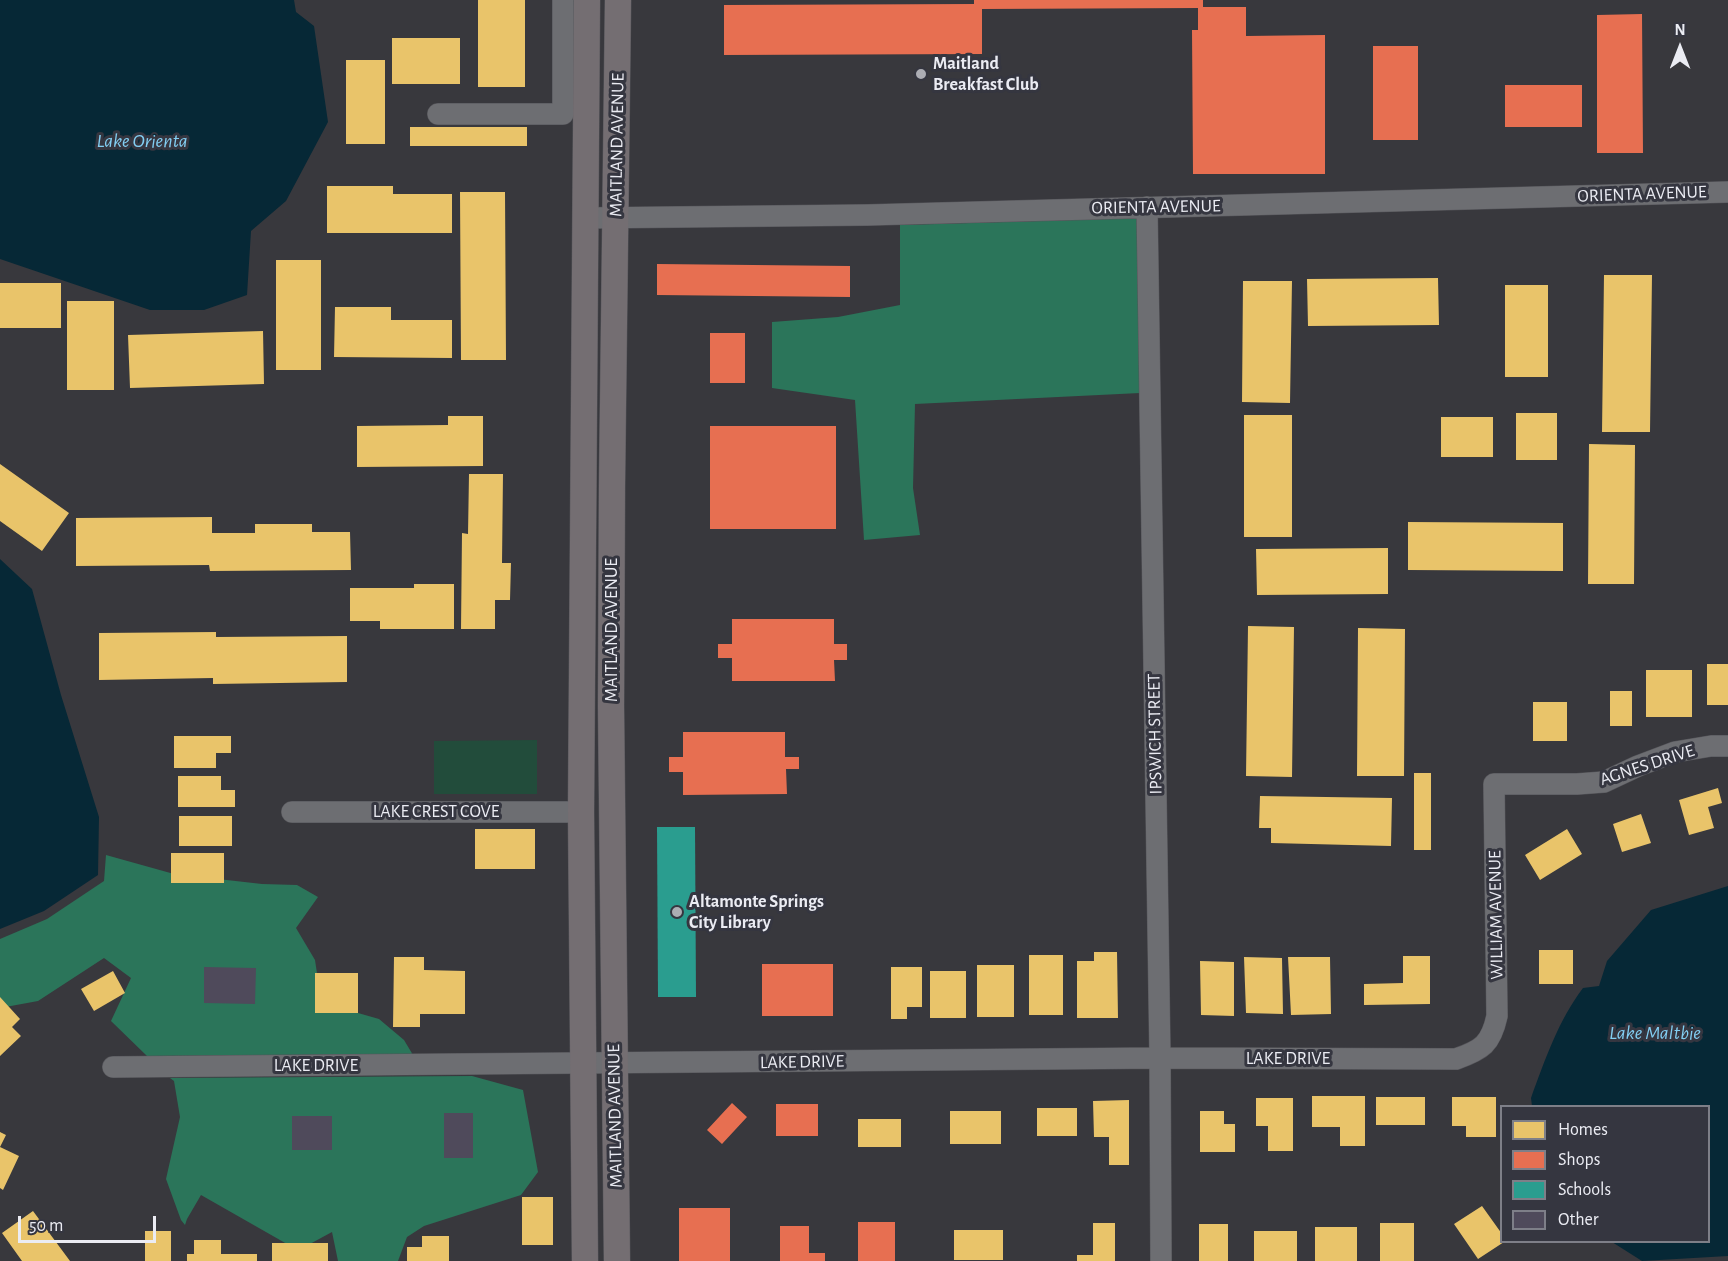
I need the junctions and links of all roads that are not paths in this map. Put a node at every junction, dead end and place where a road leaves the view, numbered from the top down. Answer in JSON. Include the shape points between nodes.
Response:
{"nodes":[{"id":1,"x":563,"y":0,"type":"edge"},
{"id":2,"x":587,"y":0,"type":"edge"},
{"id":3,"x":618,"y":0,"type":"edge"},
{"id":4,"x":438,"y":114,"type":"dead end"},
{"id":5,"x":1728,"y":192,"type":"edge"},
{"id":6,"x":1147,"y":207,"type":"junction"},
{"id":7,"x":584,"y":218,"type":"junction"},
{"id":8,"x":616,"y":218,"type":"junction"},
{"id":9,"x":581,"y":706,"type":"junction"},
{"id":10,"x":611,"y":706,"type":"junction"},
{"id":11,"x":1728,"y":746,"type":"edge"},
{"id":12,"x":1494,"y":784,"type":"joint"},
{"id":13,"x":292,"y":812,"type":"dead end"},
{"id":14,"x":581,"y":812,"type":"junction"},
{"id":15,"x":1486,"y":1044,"type":"joint"},
{"id":16,"x":1161,"y":1058,"type":"junction"},
{"id":17,"x":615,"y":1064,"type":"junction"},
{"id":18,"x":584,"y":1065,"type":"junction"},
{"id":19,"x":114,"y":1067,"type":"dead end"},
{"id":20,"x":585,"y":1261,"type":"edge"},
{"id":21,"x":617,"y":1261,"type":"edge"},
{"id":22,"x":1161,"y":1261,"type":"edge"}],
"edges":[{"from":1,"to":4,"type":"street","via":[[563,114]]},
{"from":2,"to":7,"type":"main road","name":"MAITLAND AVENUE"},
{"from":3,"to":8,"type":"main road","name":"MAITLAND AVENUE"},
{"from":5,"to":6,"type":"street","name":"ORIENTA AVENUE"},
{"from":6,"to":8,"type":"street","name":"ORIENTA AVENUE"},
{"from":6,"to":16,"type":"street","name":"IPSWICH STREET"},
{"from":7,"to":8,"type":"street","name":"ORIENTA AVENUE"},
{"from":7,"to":9,"type":"main road","name":"MAITLAND AVENUE"},
{"from":8,"to":10,"type":"main road","name":"MAITLAND AVENUE"},
{"from":9,"to":10,"type":"street"},
{"from":9,"to":14,"type":"main road","name":"MAITLAND AVENUE"},
{"from":10,"to":17,"type":"main road","name":"MAITLAND AVENUE"},
{"from":11,"to":12,"type":"street","name":"AGNES DRIVE","via":[[1675,752],[1604,782]]},
{"from":12,"to":15,"type":"street","name":"WILLIAM AVENUE","via":[[1497,1016]]},
{"from":13,"to":14,"type":"street","name":"LAKE CREST COVE"},
{"from":14,"to":18,"type":"main road","name":"MAITLAND AVENUE"},
{"from":15,"to":16,"type":"street","name":"LAKE DRIVE","via":[[1456,1059]]},
{"from":16,"to":17,"type":"street","name":"LAKE DRIVE"},
{"from":16,"to":22,"type":"street","name":"IPSWICH STREET"},
{"from":17,"to":18,"type":"street","name":"LAKE DRIVE"},
{"from":17,"to":21,"type":"main road","name":"MAITLAND AVENUE"},
{"from":18,"to":19,"type":"street","name":"LAKE DRIVE"},
{"from":18,"to":20,"type":"main road","name":"MAITLAND AVENUE"}]}
